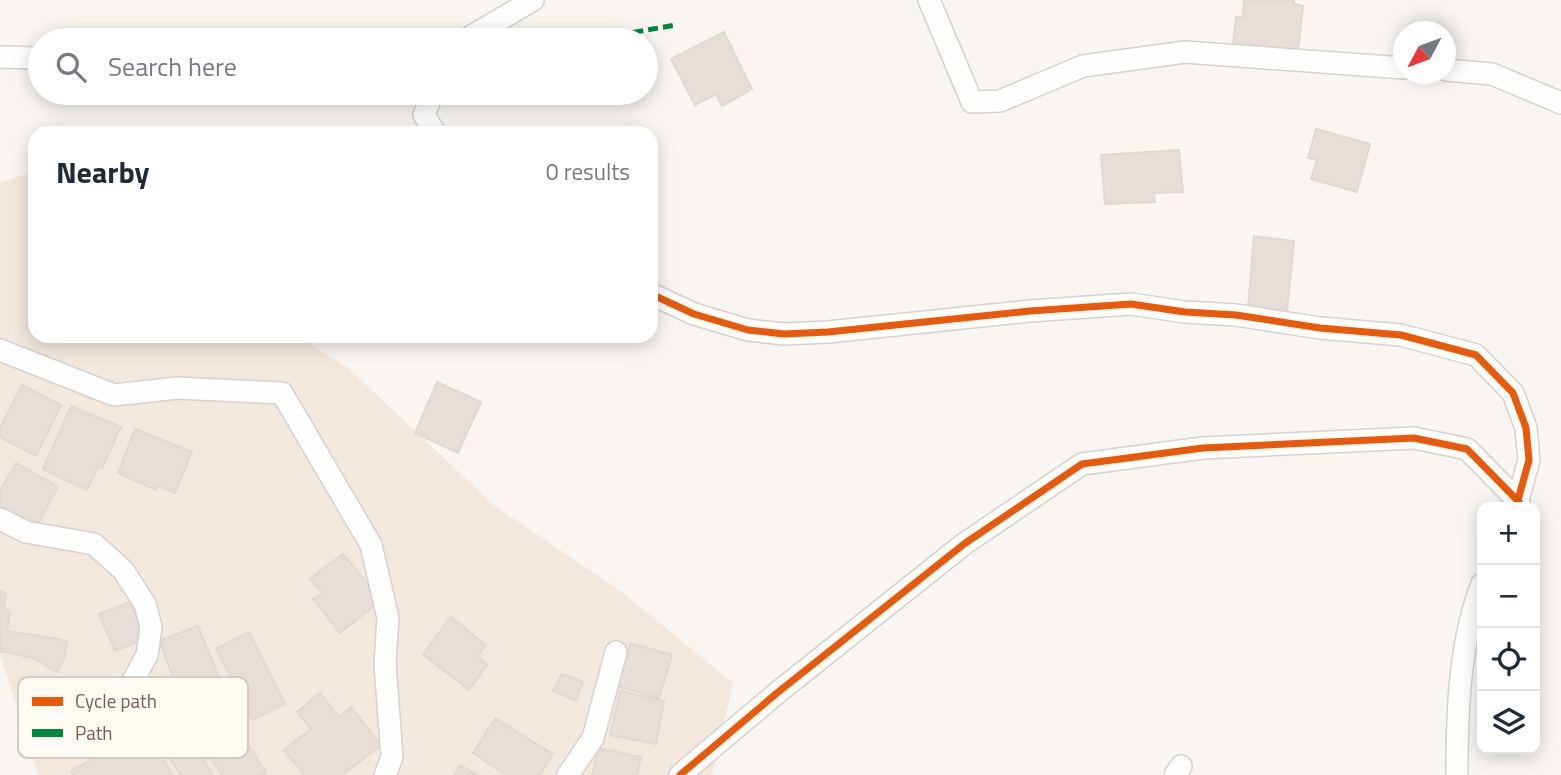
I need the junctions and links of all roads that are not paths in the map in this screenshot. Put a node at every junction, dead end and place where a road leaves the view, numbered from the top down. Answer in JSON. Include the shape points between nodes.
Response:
{"nodes":[{"id":1,"x":533,"y":0,"type":"edge"},
{"id":2,"x":929,"y":0,"type":"edge"},
{"id":3,"x":486,"y":28,"type":"edge"},
{"id":4,"x":0,"y":57,"type":"edge"},
{"id":5,"x":28,"y":58,"type":"edge"},
{"id":6,"x":1393,"y":67,"type":"edge"},
{"id":7,"x":1456,"y":72,"type":"edge"},
{"id":8,"x":1561,"y":103,"type":"edge"},
{"id":9,"x":428,"y":105,"type":"edge"},
{"id":10,"x":431,"y":126,"type":"edge"},
{"id":11,"x":658,"y":297,"type":"edge"},
{"id":12,"x":0,"y":350,"type":"edge"},
{"id":13,"x":1515,"y":502,"type":"edge"},
{"id":14,"x":1519,"y":502,"type":"edge"},
{"id":15,"x":0,"y":519,"type":"edge"},
{"id":16,"x":1477,"y":603,"type":"edge"},
{"id":17,"x":616,"y":652,"type":"dead end"},
{"id":18,"x":135,"y":677,"type":"edge"},
{"id":19,"x":385,"y":775,"type":"edge"},
{"id":20,"x":568,"y":775,"type":"edge"},
{"id":21,"x":680,"y":775,"type":"edge"},
{"id":22,"x":1457,"y":775,"type":"edge"}],
"edges":[{"from":1,"to":3,"type":"street"},
{"from":2,"to":6,"type":"street","via":[[972,102],[1000,101],[1083,66],[1185,52]]},
{"from":4,"to":5,"type":"street"},
{"from":7,"to":8,"type":"street","via":[[1492,74]]},
{"from":9,"to":10,"type":"street","via":[[424,115]]},
{"from":11,"to":14,"type":"street","via":[[748,330],[784,334],[1130,304],[1401,335],[1476,355],[1513,393],[1526,428],[1529,460]]},
{"from":12,"to":19,"type":"street","via":[[114,395],[177,388],[282,393],[371,545],[388,618],[385,664],[392,757]]},
{"from":13,"to":21,"type":"street","via":[[1467,449],[1414,438],[1203,448],[1082,464],[964,544]]},
{"from":15,"to":18,"type":"street","via":[[26,532],[94,544],[123,570],[145,604],[151,627],[147,655]]},
{"from":16,"to":22,"type":"street","via":[[1464,654]]},
{"from":17,"to":20,"type":"street","via":[[593,738]]}]}
